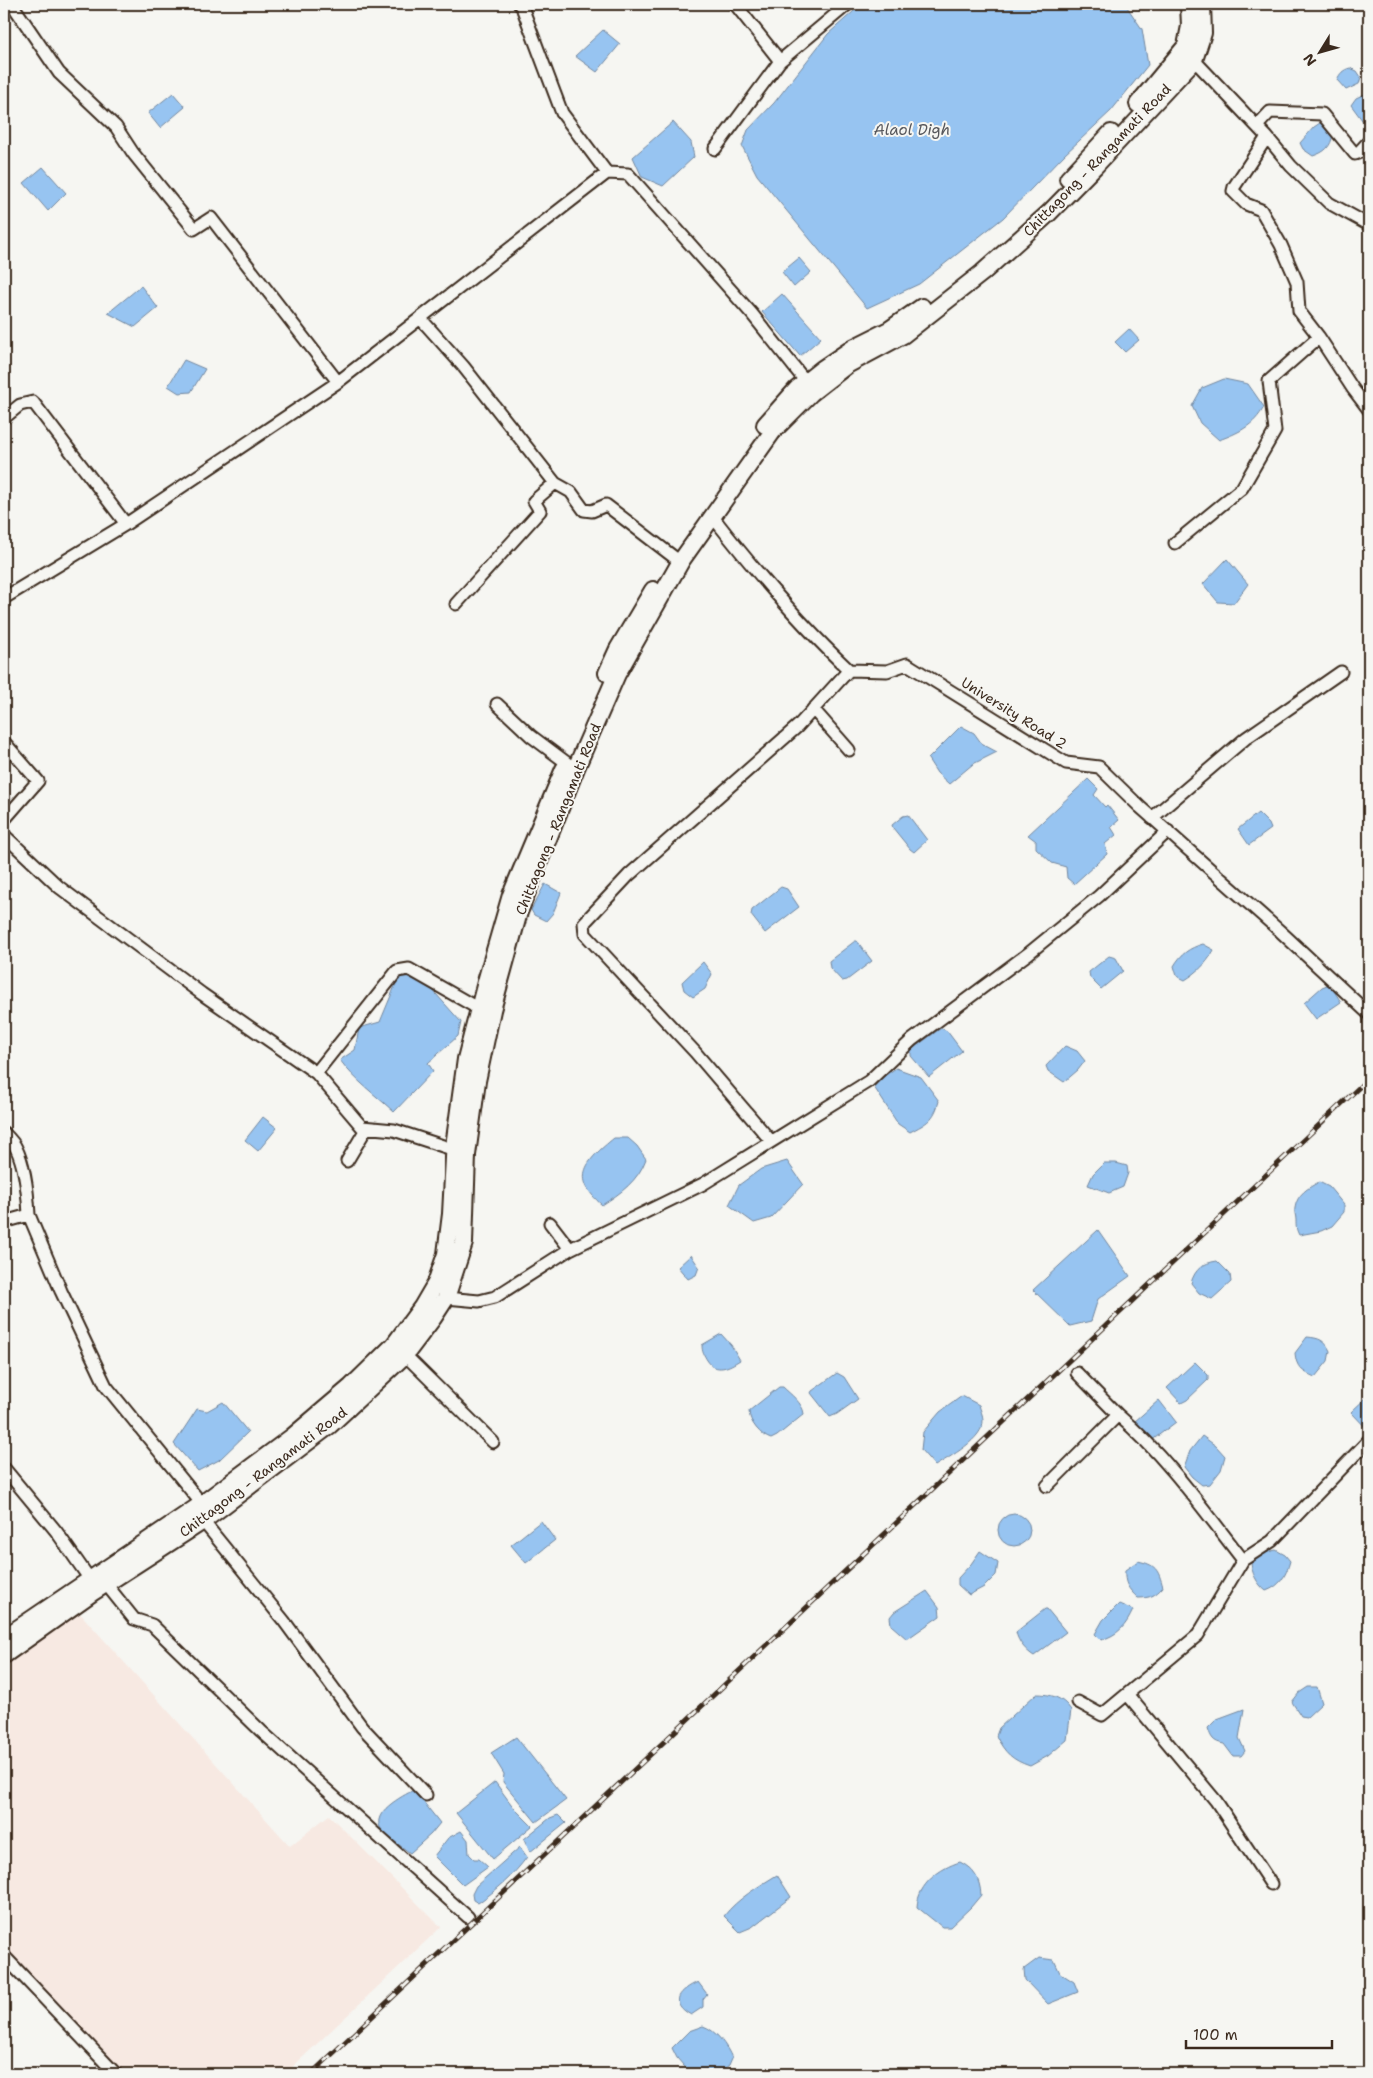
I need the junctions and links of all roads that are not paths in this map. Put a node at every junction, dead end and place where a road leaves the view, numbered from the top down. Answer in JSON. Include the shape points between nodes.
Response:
{"nodes":[{"id":1,"x":12,"y":4,"type":"edge"},
{"id":2,"x":519,"y":4,"type":"edge"},
{"id":3,"x":736,"y":4,"type":"edge"},
{"id":4,"x":848,"y":4,"type":"edge"},
{"id":5,"x":1189,"y":4,"type":"edge"},
{"id":6,"x":1202,"y":4,"type":"edge"},
{"id":7,"x":1194,"y":60,"type":"junction"},
{"id":8,"x":780,"y":61,"type":"junction"},
{"id":9,"x":1257,"y":126,"type":"junction"},
{"id":10,"x":1267,"y":137,"type":"junction"},
{"id":11,"x":1369,"y":141,"type":"edge"},
{"id":12,"x":716,"y":149,"type":"dead end"},
{"id":13,"x":607,"y":173,"type":"junction"},
{"id":14,"x":1369,"y":225,"type":"edge"},
{"id":15,"x":420,"y":318,"type":"junction"},
{"id":16,"x":1318,"y":336,"type":"junction"},
{"id":17,"x":338,"y":382,"type":"junction"},
{"id":18,"x":806,"y":382,"type":"junction"},
{"id":19,"x":1369,"y":410,"type":"edge"},
{"id":20,"x":4,"y":418,"type":"edge"},
{"id":21,"x":555,"y":483,"type":"junction"},
{"id":22,"x":713,"y":517,"type":"junction"},
{"id":23,"x":126,"y":524,"type":"junction"},
{"id":24,"x":1175,"y":543,"type":"dead end"},
{"id":25,"x":675,"y":558,"type":"junction"},
{"id":26,"x":4,"y":598,"type":"edge"},
{"id":27,"x":456,"y":604,"type":"dead end"},
{"id":28,"x":850,"y":670,"type":"junction"},
{"id":29,"x":1341,"y":672,"type":"dead end"},
{"id":30,"x":497,"y":704,"type":"dead end"},
{"id":31,"x":813,"y":709,"type":"junction"},
{"id":32,"x":4,"y":742,"type":"edge"},
{"id":33,"x":849,"y":750,"type":"dead end"},
{"id":34,"x":567,"y":763,"type":"junction"},
{"id":35,"x":1152,"y":818,"type":"junction"},
{"id":36,"x":4,"y":820,"type":"edge"},
{"id":37,"x":1168,"y":831,"type":"junction"},
{"id":38,"x":4,"y":834,"type":"edge"},
{"id":39,"x":479,"y":1009,"type":"junction"},
{"id":40,"x":1369,"y":1014,"type":"edge"},
{"id":41,"x":316,"y":1074,"type":"junction"},
{"id":42,"x":366,"y":1129,"type":"junction"},
{"id":43,"x":4,"y":1133,"type":"edge"},
{"id":44,"x":771,"y":1141,"type":"junction"},
{"id":45,"x":455,"y":1150,"type":"junction"},
{"id":46,"x":347,"y":1161,"type":"dead end"},
{"id":47,"x":29,"y":1215,"type":"junction"},
{"id":48,"x":4,"y":1222,"type":"edge"},
{"id":49,"x":550,"y":1223,"type":"dead end"},
{"id":50,"x":570,"y":1250,"type":"junction"},
{"id":51,"x":446,"y":1298,"type":"junction"},
{"id":52,"x":405,"y":1355,"type":"junction"},
{"id":53,"x":1077,"y":1373,"type":"dead end"},
{"id":54,"x":1118,"y":1415,"type":"junction"},
{"id":55,"x":1369,"y":1440,"type":"edge"},
{"id":56,"x":493,"y":1442,"type":"dead end"},
{"id":57,"x":4,"y":1468,"type":"edge"},
{"id":58,"x":1047,"y":1486,"type":"dead end"},
{"id":59,"x":203,"y":1512,"type":"junction"},
{"id":60,"x":1243,"y":1560,"type":"junction"},
{"id":61,"x":89,"y":1578,"type":"junction"},
{"id":62,"x":106,"y":1584,"type":"junction"},
{"id":63,"x":4,"y":1638,"type":"edge"},
{"id":64,"x":4,"y":1655,"type":"edge"},
{"id":65,"x":1127,"y":1694,"type":"junction"},
{"id":66,"x":1078,"y":1702,"type":"dead end"},
{"id":67,"x":426,"y":1795,"type":"dead end"},
{"id":68,"x":1271,"y":1884,"type":"dead end"},
{"id":69,"x":468,"y":1917,"type":"dead end"},
{"id":70,"x":4,"y":1956,"type":"edge"},
{"id":71,"x":116,"y":2074,"type":"edge"}],
"edges":[{"from":1,"to":17,"type":"street","via":[[59,73],[116,127],[194,229],[211,218]]},
{"from":2,"to":13,"type":"street","via":[[562,113]]},
{"from":3,"to":8,"type":"street"},
{"from":4,"to":8,"type":"street"},
{"from":5,"to":18,"type":"highway","name":"Chittagong - Rangamati Road","via":[[1189,39],[1176,60],[1053,194],[993,251],[944,290],[889,330],[854,348]]},
{"from":6,"to":7,"type":"highway","name":"Chittagong - Rangamati Road","via":[[1203,34]]},
{"from":7,"to":9,"type":"street"},
{"from":7,"to":22,"type":"highway","name":"Chittagong - Rangamati Road","via":[[1049,213],[982,273],[903,335],[847,365],[811,393],[773,431]]},
{"from":8,"to":12,"type":"street"},
{"from":9,"to":10,"type":"street"},
{"from":9,"to":11,"type":"street","via":[[1270,112],[1322,114],[1355,154]]},
{"from":10,"to":14,"type":"street","via":[[1329,203]]},
{"from":10,"to":16,"type":"street","via":[[1233,191],[1246,204],[1261,210],[1297,282],[1300,311]]},
{"from":13,"to":15,"type":"street"},
{"from":13,"to":18,"type":"street","via":[[628,174],[752,314]]},
{"from":15,"to":17,"type":"street"},
{"from":15,"to":21,"type":"street","via":[[463,366]]},
{"from":16,"to":19,"type":"street"},
{"from":16,"to":24,"type":"street","via":[[1269,381],[1275,431],[1242,488]]},
{"from":17,"to":23,"type":"street"},
{"from":18,"to":25,"type":"highway","name":"Chittagong - Rangamati Road","via":[[762,428]]},
{"from":20,"to":23,"type":"street","via":[[20,405],[33,402]]},
{"from":21,"to":25,"type":"street","via":[[571,492],[584,510],[592,511],[606,504]]},
{"from":21,"to":27,"type":"street","via":[[534,501],[540,511]]},
{"from":22,"to":28,"type":"street","via":[[760,577],[817,640]]},
{"from":22,"to":51,"type":"highway","name":"Chittagong - Rangamati Road","via":[[681,561],[618,674],[576,768],[519,912],[476,1081],[467,1155],[464,1243]]},
{"from":23,"to":26,"type":"street"},
{"from":25,"to":34,"type":"highway","name":"Chittagong - Rangamati Road","via":[[618,649]]},
{"from":28,"to":31,"type":"street"},
{"from":28,"to":35,"type":"street","name":"University Road 2","via":[[888,671],[907,664],[1066,763],[1100,767]]},
{"from":29,"to":35,"type":"street","via":[[1246,738]]},
{"from":30,"to":34,"type":"street","via":[[531,736]]},
{"from":31,"to":33,"type":"street"},
{"from":31,"to":44,"type":"street","via":[[725,792],[629,875],[584,923],[585,934],[695,1052]]},
{"from":32,"to":36,"type":"street","via":[[38,781]]},
{"from":34,"to":39,"type":"highway","name":"Chittagong - Rangamati Road","via":[[511,895]]},
{"from":35,"to":37,"type":"street","name":"University Road 2"},
{"from":37,"to":40,"type":"street","name":"University Road 2"},
{"from":37,"to":44,"type":"street","via":[[1099,896],[912,1040],[869,1081]]},
{"from":38,"to":41,"type":"street","via":[[59,887]]},
{"from":39,"to":41,"type":"street","via":[[409,969],[397,971]]},
{"from":39,"to":45,"type":"highway","name":"Chittagong - Rangamati Road","via":[[466,1059]]},
{"from":41,"to":42,"type":"street"},
{"from":42,"to":45,"type":"street","via":[[394,1130]]},
{"from":42,"to":46,"type":"street"},
{"from":43,"to":47,"type":"street","via":[[16,1148],[21,1162]]},
{"from":44,"to":50,"type":"street","via":[[703,1184]]},
{"from":45,"to":59,"type":"highway","name":"Chittagong - Rangamati Road","via":[[446,1254],[436,1283],[411,1324],[351,1387]]},
{"from":47,"to":48,"type":"street"},
{"from":47,"to":59,"type":"street","via":[[106,1386]]},
{"from":49,"to":50,"type":"street"},
{"from":50,"to":51,"type":"street","via":[[495,1297],[479,1301]]},
{"from":51,"to":52,"type":"highway","name":"Chittagong - Rangamati Road"},
{"from":52,"to":56,"type":"street"},
{"from":52,"to":59,"type":"highway","name":"Chittagong - Rangamati Road","via":[[330,1425]]},
{"from":53,"to":54,"type":"street"},
{"from":54,"to":58,"type":"street"},
{"from":54,"to":60,"type":"street","via":[[1137,1431]]},
{"from":55,"to":60,"type":"street","via":[[1272,1541]]},
{"from":57,"to":61,"type":"street","via":[[56,1531]]},
{"from":59,"to":61,"type":"highway","name":"Chittagong - Rangamati Road"},
{"from":59,"to":62,"type":"highway","name":"Chittagong - Rangamati Road"},
{"from":59,"to":67,"type":"street","via":[[362,1727]]},
{"from":60,"to":65,"type":"street","via":[[1198,1635]]},
{"from":61,"to":63,"type":"highway","name":"Chittagong - Rangamati Road"},
{"from":62,"to":64,"type":"highway","name":"Chittagong - Rangamati Road"},
{"from":62,"to":69,"type":"street","via":[[134,1619],[152,1626],[261,1730]]},
{"from":65,"to":66,"type":"street","via":[[1102,1715]]},
{"from":65,"to":68,"type":"street","via":[[1216,1801]]},
{"from":70,"to":71,"type":"street"}]}
